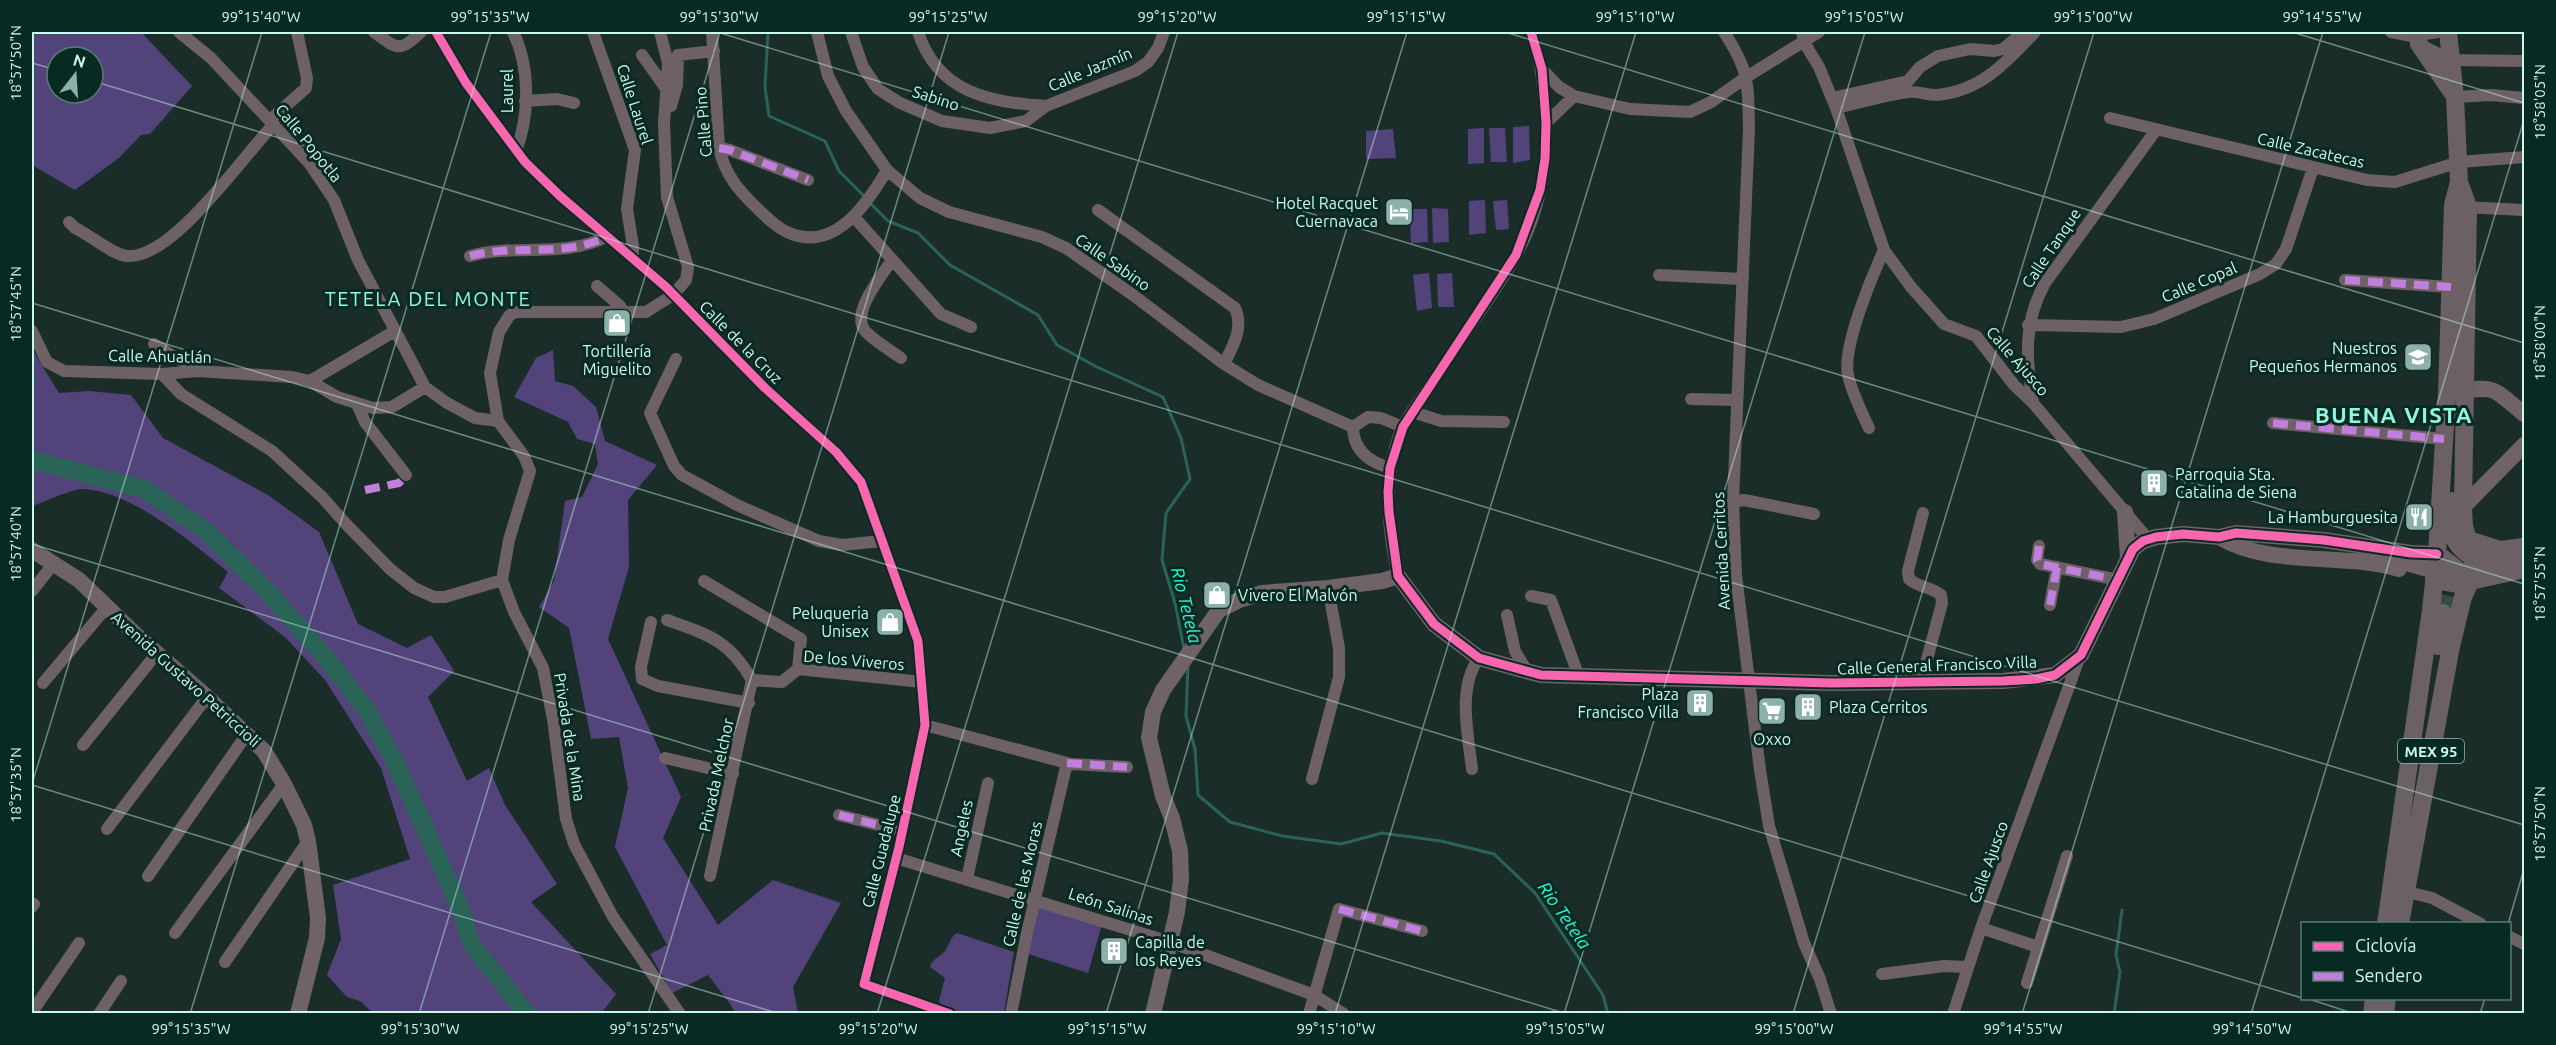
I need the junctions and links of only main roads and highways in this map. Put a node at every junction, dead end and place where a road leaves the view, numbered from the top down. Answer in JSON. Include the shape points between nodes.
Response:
{"nodes":[{"id":1,"x":2448,"y":32,"type":"edge"},
{"id":2,"x":2416,"y":40,"type":"road end"},
{"id":3,"x":2455,"y":97,"type":"junction"},
{"id":4,"x":2460,"y":206,"type":"junction"},
{"id":5,"x":2456,"y":392,"type":"junction"},
{"id":6,"x":2440,"y":493,"type":"junction"},
{"id":7,"x":2463,"y":507,"type":"junction"},
{"id":8,"x":2469,"y":540,"type":"junction"},
{"id":9,"x":2488,"y":547,"type":"junction"},
{"id":10,"x":2524,"y":548,"type":"edge"},
{"id":11,"x":2437,"y":554,"type":"junction"},
{"id":12,"x":2516,"y":563,"type":"edge"},
{"id":13,"x":2434,"y":580,"type":"junction"},
{"id":14,"x":2464,"y":587,"type":"junction"},
{"id":15,"x":2444,"y":613,"type":"tunnel mouth"},
{"id":16,"x":2399,"y":890,"type":"junction"},
{"id":17,"x":2387,"y":922,"type":"edge"},
{"id":18,"x":2400,"y":922,"type":"edge"}],
"edges":[{"from":1,"to":3,"type":"main road","number":"MEX 95"},
{"from":2,"to":3,"type":"main road"},
{"from":3,"to":4,"type":"main road","number":"MEX 95"},
{"from":4,"to":5,"type":"main road","number":"MEX 95"},
{"from":4,"to":5,"type":"main road","number":"MEX 95","via":[[2451,287]]},
{"from":4,"to":12,"type":"main road","via":[[2451,529],[2463,550],[2473,556]]},
{"from":5,"to":6,"type":"main road","number":"MEX 95","via":[[2444,439]]},
{"from":5,"to":7,"type":"main road","number":"MEX 95"},
{"from":6,"to":7,"type":"main road","via":[[2448,505]]},
{"from":6,"to":11,"type":"main road","number":"MEX 95"},
{"from":7,"to":8,"type":"main road","number":"MEX 95"},
{"from":8,"to":9,"type":"main road"},
{"from":8,"to":11,"type":"main road"},
{"from":8,"to":14,"type":"main road","number":"MEX 95","via":[[2474,566]]},
{"from":9,"to":10,"type":"main road"},
{"from":9,"to":12,"type":"main road","via":[[2487,562],[2498,572]]},
{"from":11,"to":13,"type":"main road","number":"MEX 95"},
{"from":11,"to":14,"type":"main road"},
{"from":12,"to":14,"type":"main road"},
{"from":13,"to":14,"type":"main road"},
{"from":13,"to":16,"type":"main road","number":"MEX 95"},
{"from":14,"to":16,"type":"main road","number":"MEX 95"},
{"from":15,"to":16,"type":"main road"},
{"from":16,"to":17,"type":"main road","number":"MEX 95"},
{"from":16,"to":18,"type":"main road","number":"MEX 95"}]}
